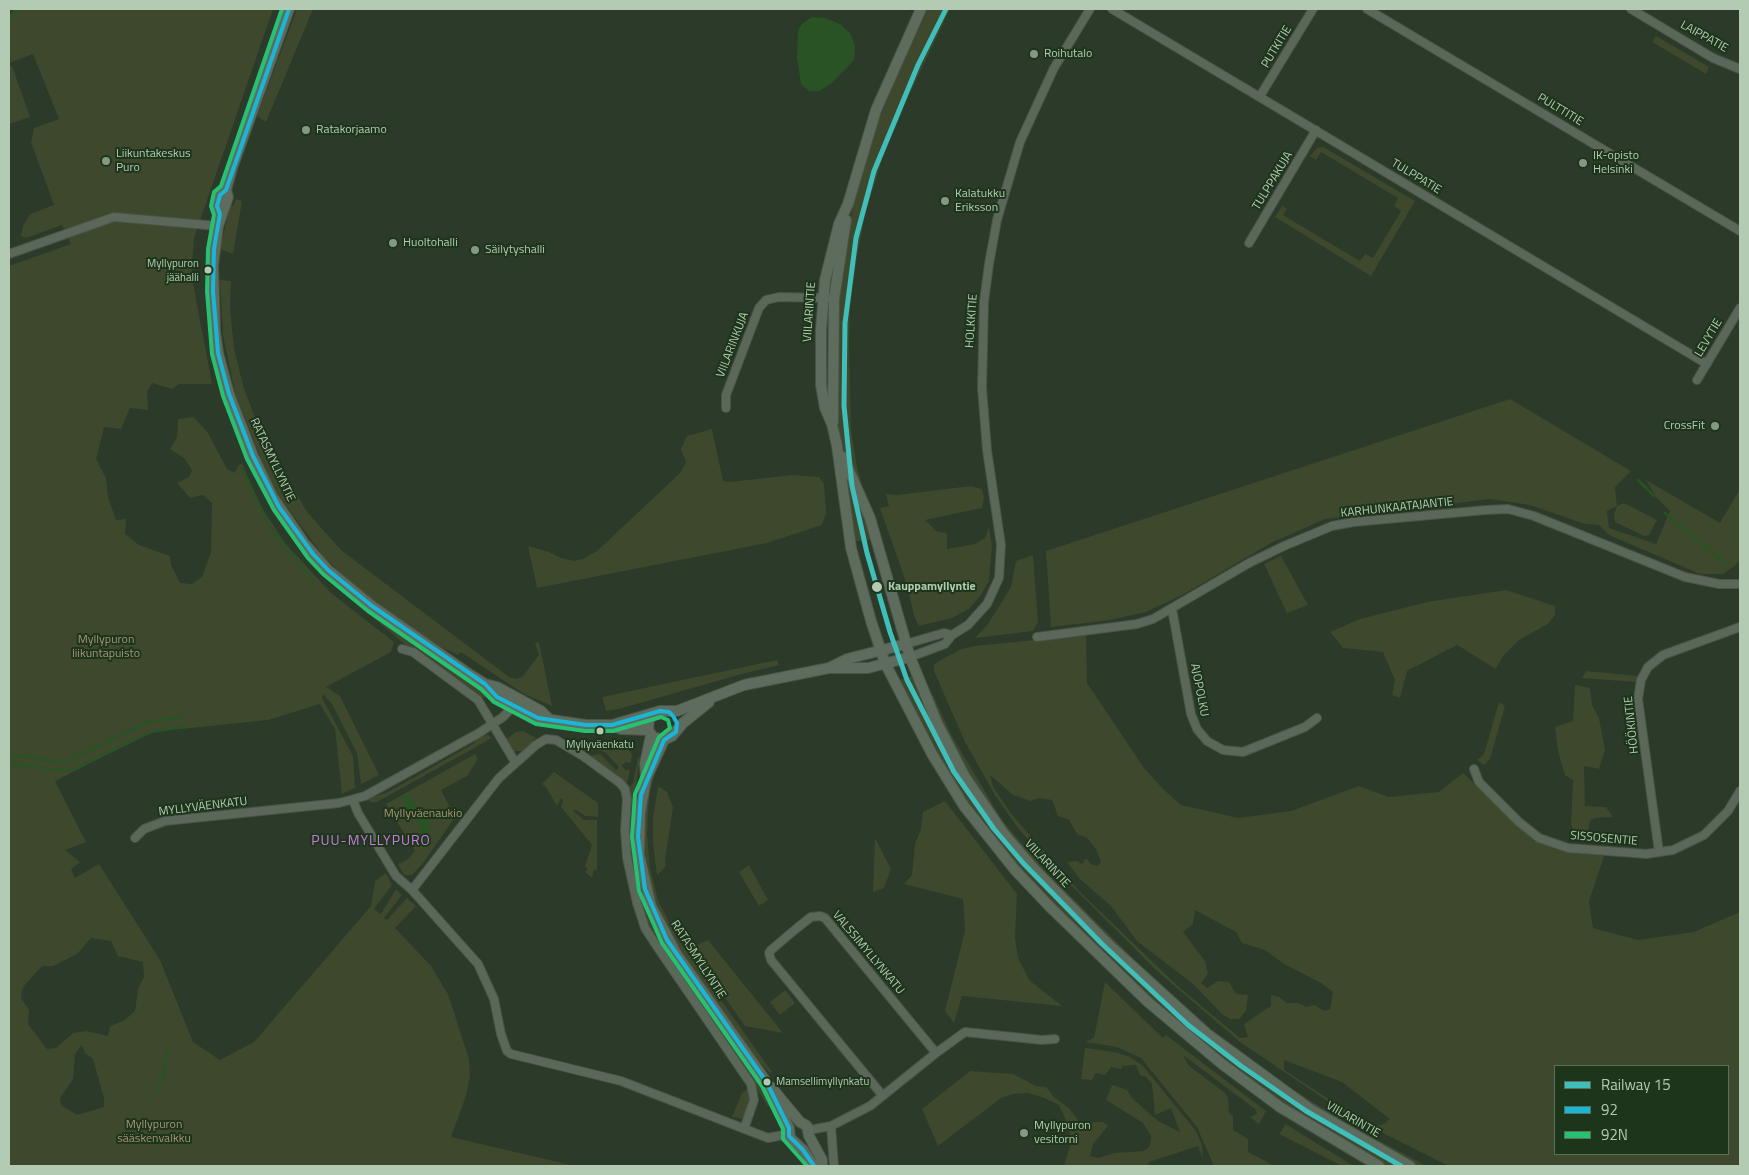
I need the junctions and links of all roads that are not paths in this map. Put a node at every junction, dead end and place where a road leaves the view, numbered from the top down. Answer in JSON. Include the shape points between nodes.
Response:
{"nodes":[{"id":1,"x":289,"y":9,"type":"edge"},
{"id":2,"x":921,"y":9,"type":"edge"},
{"id":3,"x":1090,"y":9,"type":"edge"},
{"id":4,"x":1112,"y":9,"type":"edge"},
{"id":5,"x":1313,"y":9,"type":"edge"},
{"id":6,"x":1368,"y":9,"type":"edge"},
{"id":7,"x":1631,"y":9,"type":"edge"},
{"id":8,"x":1740,"y":69,"type":"edge"},
{"id":9,"x":1260,"y":96,"type":"junction"},
{"id":10,"x":1316,"y":130,"type":"junction"},
{"id":11,"x":848,"y":204,"type":"junction"},
{"id":12,"x":218,"y":226,"type":"junction"},
{"id":13,"x":1740,"y":230,"type":"edge"},
{"id":14,"x":1248,"y":243,"type":"dead end"},
{"id":15,"x":9,"y":254,"type":"edge"},
{"id":16,"x":823,"y":298,"type":"junction"},
{"id":17,"x":834,"y":299,"type":"junction"},
{"id":18,"x":1740,"y":308,"type":"edge"},
{"id":19,"x":1707,"y":364,"type":"junction"},
{"id":20,"x":1698,"y":380,"type":"dead end"},
{"id":21,"x":726,"y":408,"type":"dead end"},
{"id":22,"x":832,"y":424,"type":"junction"},
{"id":23,"x":837,"y":446,"type":"junction"},
{"id":24,"x":1740,"y":584,"type":"edge"},
{"id":25,"x":1172,"y":609,"type":"junction"},
{"id":26,"x":1740,"y":627,"type":"edge"},
{"id":27,"x":952,"y":635,"type":"junction"},
{"id":28,"x":1037,"y":637,"type":"dead end"},
{"id":29,"x":906,"y":644,"type":"junction"},
{"id":30,"x":402,"y":649,"type":"dead end"},
{"id":31,"x":881,"y":651,"type":"junction"},
{"id":32,"x":910,"y":657,"type":"junction"},
{"id":33,"x":885,"y":663,"type":"junction"},
{"id":34,"x":829,"y":668,"type":"junction"},
{"id":35,"x":711,"y":699,"type":"junction"},
{"id":36,"x":516,"y":703,"type":"junction"},
{"id":37,"x":666,"y":711,"type":"junction"},
{"id":38,"x":655,"y":713,"type":"junction"},
{"id":39,"x":1317,"y":718,"type":"dead end"},
{"id":40,"x":493,"y":724,"type":"junction"},
{"id":41,"x":612,"y":725,"type":"junction"},
{"id":42,"x":676,"y":732,"type":"junction"},
{"id":43,"x":649,"y":733,"type":"junction"},
{"id":44,"x":664,"y":740,"type":"junction"},
{"id":45,"x":515,"y":762,"type":"junction"},
{"id":46,"x":1474,"y":769,"type":"dead end"},
{"id":47,"x":646,"y":779,"type":"junction"},
{"id":48,"x":1740,"y":791,"type":"edge"},
{"id":49,"x":353,"y":800,"type":"junction"},
{"id":50,"x":135,"y":838,"type":"dead end"},
{"id":51,"x":1659,"y":852,"type":"junction"},
{"id":52,"x":412,"y":890,"type":"junction"},
{"id":53,"x":1055,"y":1039,"type":"dead end"},
{"id":54,"x":936,"y":1053,"type":"junction"},
{"id":55,"x":767,"y":1083,"type":"junction"},
{"id":56,"x":883,"y":1096,"type":"junction"},
{"id":57,"x":800,"y":1122,"type":"junction"},
{"id":58,"x":831,"y":1126,"type":"junction"},
{"id":59,"x":744,"y":1129,"type":"junction"},
{"id":60,"x":789,"y":1131,"type":"junction"},
{"id":61,"x":809,"y":1133,"type":"junction"},
{"id":62,"x":797,"y":1143,"type":"junction"},
{"id":63,"x":814,"y":1166,"type":"edge"},
{"id":64,"x":822,"y":1166,"type":"edge"},
{"id":65,"x":834,"y":1166,"type":"edge"},
{"id":66,"x":1379,"y":1166,"type":"edge"},
{"id":67,"x":1410,"y":1166,"type":"edge"}],
"edges":[{"from":1,"to":12,"type":"main road","name":"RATASMYLLYNTIE","via":[[248,122]]},
{"from":2,"to":11,"type":"main road","name":"VIILARINTIE","via":[[867,134]]},
{"from":3,"to":27,"type":"street","name":"HOLKKITIE","via":[[1054,68],[1030,117],[997,220],[984,302],[981,367],[1002,565],[997,586],[987,604],[968,625]]},
{"from":4,"to":9,"type":"street","name":"TULPPATIE"},
{"from":5,"to":9,"type":"street","name":"PUTKITIE"},
{"from":6,"to":13,"type":"street","name":"PULTTITIE"},
{"from":7,"to":8,"type":"street","name":"LAIPPATIE","via":[[1713,58]]},
{"from":9,"to":10,"type":"street","name":"TULPPATIE"},
{"from":10,"to":14,"type":"street","name":"TULPPAKUJA"},
{"from":10,"to":19,"type":"street","name":"TULPPATIE"},
{"from":11,"to":16,"type":"main road","name":"VIILARINTIE","via":[[830,256]]},
{"from":11,"to":17,"type":"main road","name":"VIILARINTIE"},
{"from":12,"to":15,"type":"street","via":[[114,218]]},
{"from":12,"to":36,"type":"main road","name":"RATASMYLLYNTIE","via":[[213,264],[218,353],[244,434],[278,507],[313,554],[343,583]]},
{"from":16,"to":17,"type":"street","name":"VIILARINKUJA"},
{"from":16,"to":21,"type":"street","name":"VIILARINKUJA","via":[[779,297],[766,300],[759,308],[726,395]]},
{"from":16,"to":22,"type":"main road","name":"VIILARINTIE","via":[[821,386]]},
{"from":17,"to":22,"type":"main road","name":"VIILARINTIE"},
{"from":18,"to":19,"type":"street","name":"LEVYTIE"},
{"from":19,"to":20,"type":"street","name":"LEVYTIE"},
{"from":22,"to":23,"type":"main road","name":"VIILARINTIE"},
{"from":23,"to":29,"type":"main road","name":"VIILARINTIE","via":[[870,518]]},
{"from":23,"to":31,"type":"main road","name":"VIILARINTIE","via":[[851,548]]},
{"from":24,"to":25,"type":"street","name":"KARHUNKAATAJANTIE","via":[[1684,577],[1534,516],[1508,509],[1332,526],[1261,557]]},
{"from":25,"to":28,"type":"street","name":"KARHUNKAATAJANTIE","via":[[1137,624]]},
{"from":25,"to":39,"type":"street","name":"AJOPOLKU","via":[[1192,714],[1197,729],[1207,741],[1223,750],[1243,752],[1305,727]]},
{"from":26,"to":51,"type":"street","name":"HÖÖKINTIE","via":[[1663,655],[1648,667],[1642,680],[1638,699]]},
{"from":27,"to":29,"type":"street","via":[[944,632]]},
{"from":27,"to":32,"type":"street","name":"HOLKKITIE","via":[[945,644]]},
{"from":29,"to":31,"type":"main road"},
{"from":29,"to":32,"type":"main road","name":"VIILARINTIE"},
{"from":30,"to":40,"type":"street","via":[[413,652],[478,700]]},
{"from":31,"to":33,"type":"main road","name":"VIILARINTIE"},
{"from":31,"to":34,"type":"main road","via":[[847,659]]},
{"from":32,"to":33,"type":"main road"},
{"from":32,"to":67,"type":"main road","name":"VIILARINTIE","via":[[937,723],[965,776],[1004,834],[1051,887],[1142,978],[1239,1060],[1310,1109]]},
{"from":33,"to":34,"type":"main road","via":[[861,669]]},
{"from":33,"to":66,"type":"main road","name":"VIILARINTIE","via":[[932,754],[964,806],[1015,870],[1050,907],[1148,1002],[1222,1064],[1280,1108]]},
{"from":34,"to":35,"type":"main road","via":[[744,685]]},
{"from":35,"to":37,"type":"main road","via":[[677,711]]},
{"from":35,"to":42,"type":"main road"},
{"from":36,"to":40,"type":"street","name":"MYLLYVÄENKATU"},
{"from":36,"to":41,"type":"main road","name":"RATASMYLLYNTIE","via":[[538,718]]},
{"from":37,"to":38,"type":"main road"},
{"from":37,"to":42,"type":"main road","via":[[676,720]]},
{"from":38,"to":41,"type":"main road","name":"RATASMYLLYNTIE"},
{"from":38,"to":43,"type":"main road","via":[[649,719]]},
{"from":40,"to":45,"type":"street"},
{"from":40,"to":49,"type":"street","name":"MYLLYVÄENKATU","via":[[371,794]]},
{"from":41,"to":43,"type":"main road","name":"RATASMYLLYNTIE"},
{"from":42,"to":44,"type":"main road"},
{"from":43,"to":44,"type":"main road"},
{"from":43,"to":47,"type":"main road","name":"RATASMYLLYNTIE"},
{"from":44,"to":47,"type":"main road","name":"RATASMYLLYNTIE"},
{"from":45,"to":52,"type":"street","via":[[498,778]]},
{"from":45,"to":59,"type":"street","via":[[541,741],[556,740],[583,756],[625,789],[627,858],[639,911],[658,948],[751,1084],[754,1100]]},
{"from":46,"to":51,"type":"street","name":"SISSOSENTIE","via":[[1480,782],[1519,822],[1547,842],[1568,848],[1638,854]]},
{"from":47,"to":55,"type":"main road","name":"RATASMYLLYNTIE","via":[[638,837],[651,906],[677,955]]},
{"from":48,"to":51,"type":"street","name":"SISSOSENTIE","via":[[1728,811],[1704,835],[1680,848]]},
{"from":49,"to":50,"type":"street","name":"MYLLYVÄENKATU","via":[[165,821],[144,829]]},
{"from":49,"to":52,"type":"street","via":[[396,876]]},
{"from":52,"to":59,"type":"street","via":[[478,964],[494,999],[501,1034],[511,1054],[621,1081]]},
{"from":53,"to":54,"type":"street","via":[[965,1032]]},
{"from":54,"to":56,"type":"street"},
{"from":54,"to":56,"type":"street","name":"VALSSIMYLLYNKATU","via":[[826,918],[811,917],[797,928],[771,950],[771,960]]},
{"from":55,"to":57,"type":"main road","name":"RATASMYLLYNTIE"},
{"from":55,"to":60,"type":"main road","name":"RATASMYLLYNTIE"},
{"from":56,"to":58,"type":"street"},
{"from":57,"to":60,"type":"main road","via":[[792,1123]]},
{"from":57,"to":61,"type":"main road","name":"RATASMYLLYNTIE","via":[[806,1124]]},
{"from":58,"to":61,"type":"street"},
{"from":58,"to":65,"type":"street"},
{"from":59,"to":60,"type":"street","via":[[768,1138]]},
{"from":60,"to":62,"type":"main road","name":"RATASMYLLYNTIE"},
{"from":61,"to":62,"type":"main road","via":[[805,1141]]},
{"from":61,"to":64,"type":"main road","name":"RATASMYLLYNTIE"},
{"from":62,"to":63,"type":"main road","name":"RATASMYLLYNTIE"}]}
